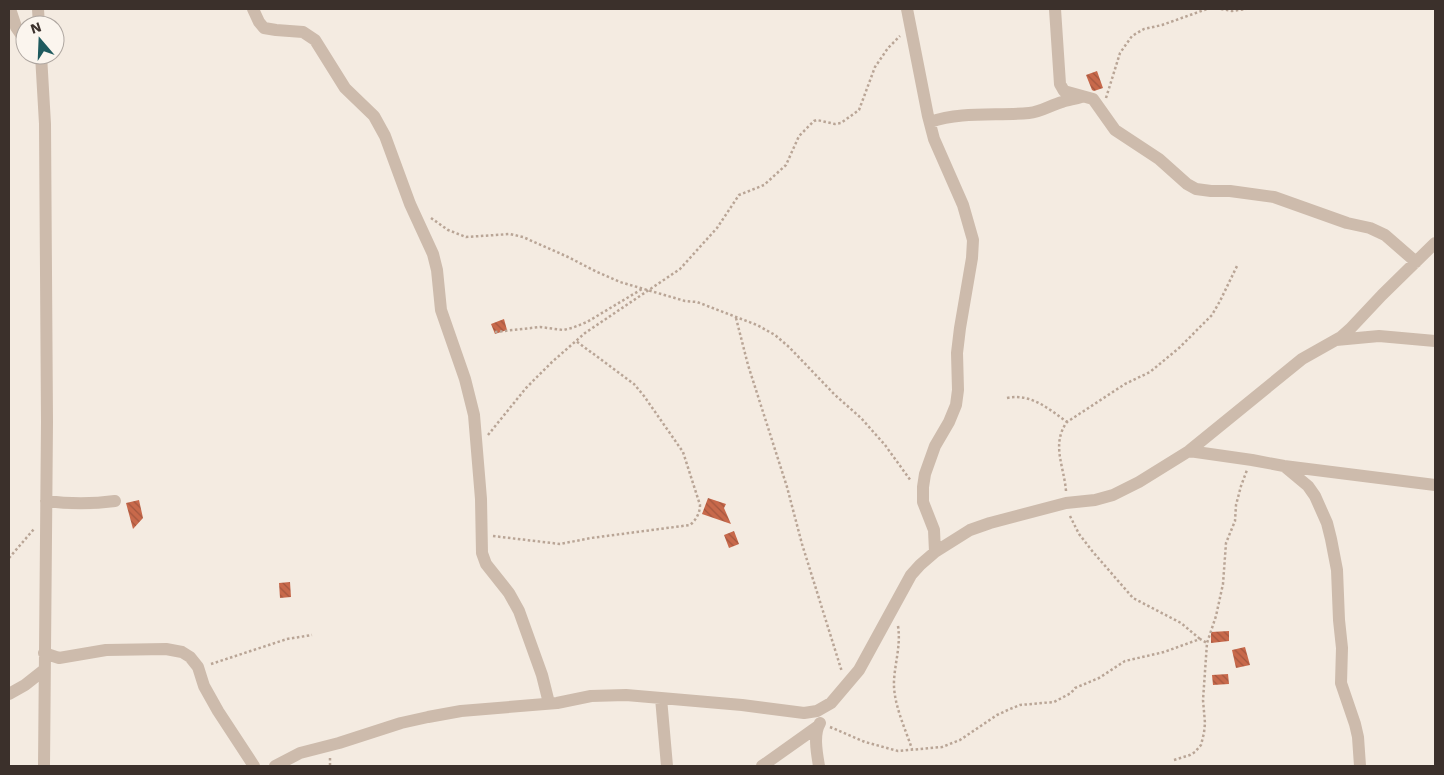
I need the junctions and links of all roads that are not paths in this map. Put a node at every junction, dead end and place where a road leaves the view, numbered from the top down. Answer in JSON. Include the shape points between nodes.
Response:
{"nodes":[{"id":1,"x":10,"y":9,"type":"edge"},
{"id":2,"x":253,"y":9,"type":"edge"},
{"id":3,"x":907,"y":9,"type":"edge"},
{"id":4,"x":1055,"y":9,"type":"edge"},
{"id":5,"x":15,"y":24,"type":"edge"},
{"id":6,"x":42,"y":65,"type":"edge"},
{"id":7,"x":1085,"y":96,"type":"junction"},
{"id":8,"x":930,"y":122,"type":"junction"},
{"id":9,"x":1435,"y":243,"type":"edge"},
{"id":10,"x":1416,"y":262,"type":"junction"},
{"id":11,"x":1336,"y":340,"type":"junction"},
{"id":12,"x":1435,"y":341,"type":"edge"},
{"id":13,"x":1189,"y":451,"type":"junction"},
{"id":14,"x":1284,"y":466,"type":"junction"},
{"id":15,"x":1435,"y":485,"type":"edge"},
{"id":16,"x":46,"y":501,"type":"junction"},
{"id":17,"x":115,"y":501,"type":"dead end"},
{"id":18,"x":935,"y":552,"type":"junction"},
{"id":19,"x":44,"y":653,"type":"junction"},
{"id":20,"x":44,"y":670,"type":"junction"},
{"id":21,"x":9,"y":694,"type":"edge"},
{"id":22,"x":661,"y":698,"type":"junction"},
{"id":23,"x":548,"y":703,"type":"junction"},
{"id":24,"x":831,"y":703,"type":"junction"},
{"id":25,"x":818,"y":725,"type":"junction"},
{"id":26,"x":44,"y":766,"type":"edge"},
{"id":27,"x":254,"y":766,"type":"edge"},
{"id":28,"x":275,"y":766,"type":"edge"},
{"id":29,"x":667,"y":766,"type":"edge"},
{"id":30,"x":762,"y":766,"type":"edge"},
{"id":31,"x":819,"y":766,"type":"edge"},
{"id":32,"x":1360,"y":766,"type":"edge"}],
"edges":[{"from":1,"to":5,"type":"street"},
{"from":2,"to":23,"type":"street","via":[[264,28],[303,32],[315,40],[345,88],[382,128],[435,262],[441,310],[474,415],[483,558],[516,606],[542,676]]},
{"from":3,"to":8,"type":"street"},
{"from":4,"to":7,"type":"street","via":[[1061,87],[1066,93]]},
{"from":6,"to":16,"type":"street","via":[[45,124]]},
{"from":7,"to":8,"type":"street","via":[[1030,113],[946,116]]},
{"from":7,"to":10,"type":"street","via":[[1093,99],[1116,130],[1196,189],[1274,197],[1370,228],[1384,235]]},
{"from":8,"to":18,"type":"street","via":[[934,139],[963,205],[973,240],[957,354],[957,398],[949,422],[935,446],[923,487],[923,502],[934,530]]},
{"from":9,"to":10,"type":"street"},
{"from":10,"to":11,"type":"street"},
{"from":11,"to":12,"type":"street","via":[[1379,336]]},
{"from":11,"to":13,"type":"street","via":[[1302,359]]},
{"from":13,"to":14,"type":"street"},
{"from":13,"to":18,"type":"street","via":[[1113,495],[1066,502],[990,523],[970,530]]},
{"from":14,"to":15,"type":"street"},
{"from":14,"to":32,"type":"street","via":[[1315,496],[1331,539],[1337,570],[1341,683],[1358,737]]},
{"from":16,"to":17,"type":"street","via":[[63,504]]},
{"from":16,"to":19,"type":"street"},
{"from":18,"to":24,"type":"street","via":[[911,576],[860,670]]},
{"from":19,"to":20,"type":"street"},
{"from":19,"to":27,"type":"street","via":[[60,658],[106,650],[166,649],[182,652],[198,667],[218,711]]},
{"from":20,"to":21,"type":"street"},
{"from":20,"to":26,"type":"street"},
{"from":22,"to":23,"type":"street","via":[[602,695]]},
{"from":22,"to":24,"type":"street","via":[[804,713],[817,711]]},
{"from":22,"to":29,"type":"street"},
{"from":23,"to":28,"type":"street","via":[[454,712],[401,723],[300,753]]},
{"from":24,"to":25,"type":"street"},
{"from":25,"to":30,"type":"street"},
{"from":25,"to":31,"type":"street"}]}
